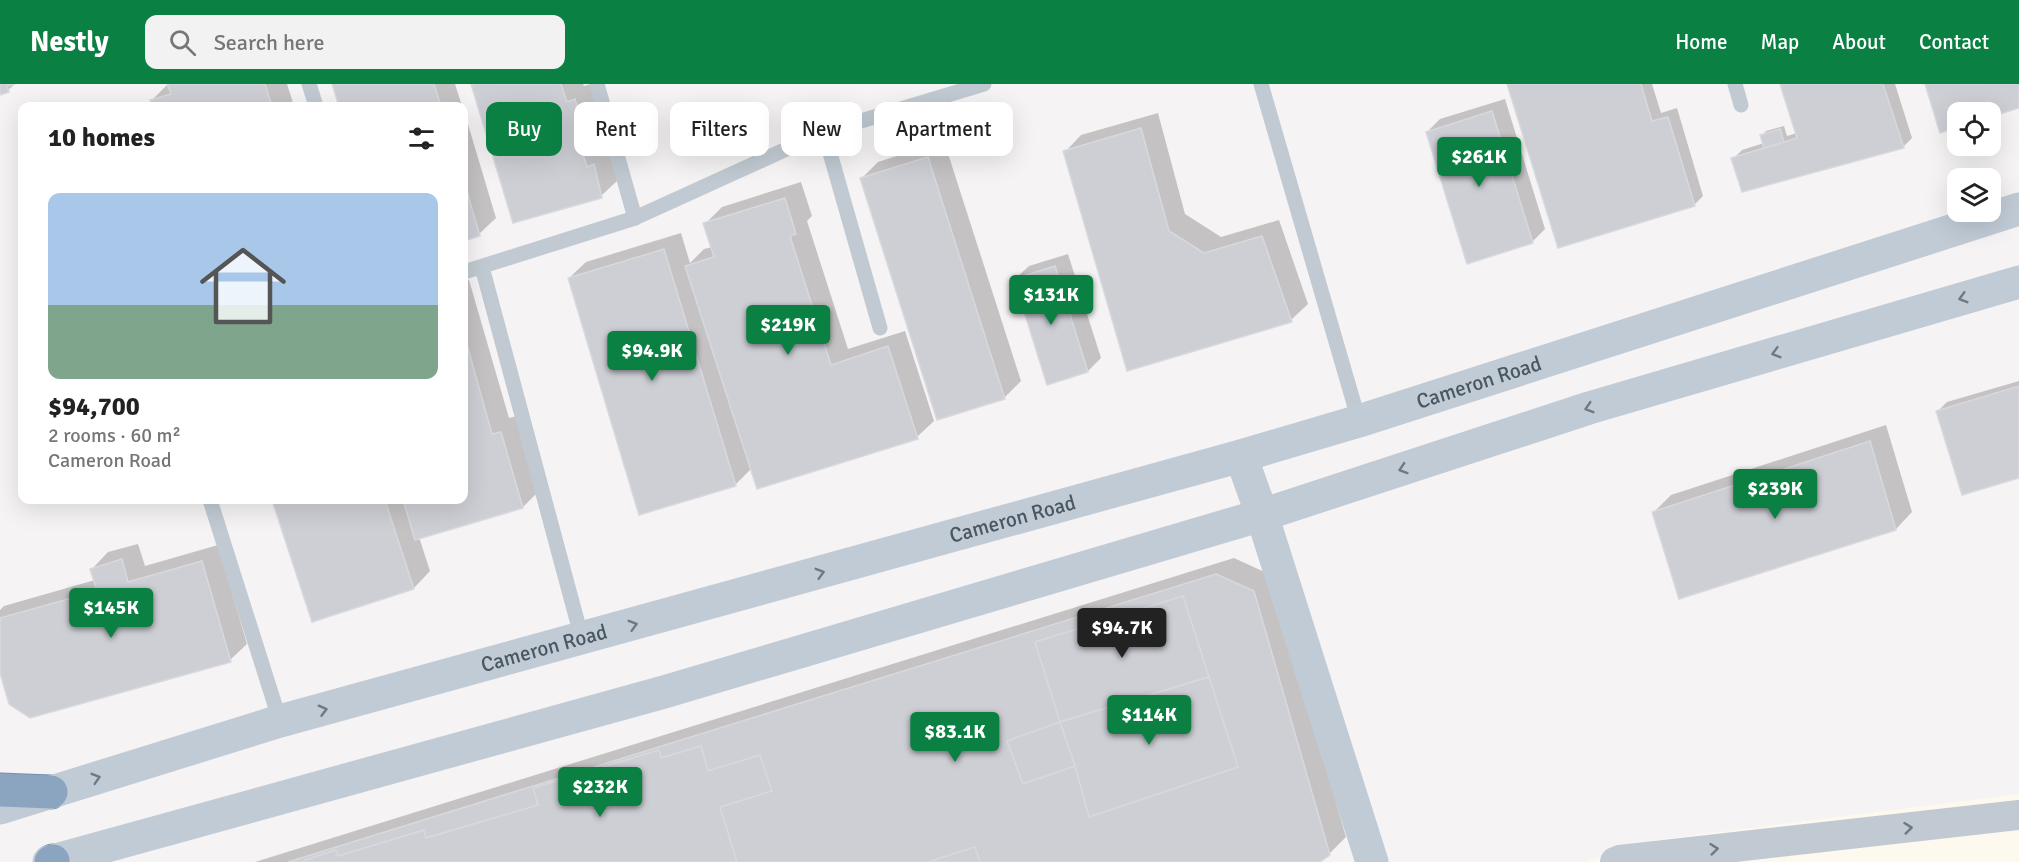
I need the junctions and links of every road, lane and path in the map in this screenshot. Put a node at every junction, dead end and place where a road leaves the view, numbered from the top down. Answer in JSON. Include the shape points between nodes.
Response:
{"nodes":[{"id":1,"x":309,"y":84,"type":"edge"},
{"id":2,"x":597,"y":84,"type":"edge"},
{"id":3,"x":984,"y":84,"type":"edge"},
{"id":4,"x":1261,"y":84,"type":"edge"},
{"id":5,"x":1735,"y":84,"type":"edge"},
{"id":6,"x":315,"y":102,"type":"edge"},
{"id":7,"x":1741,"y":105,"type":"dead end"},
{"id":8,"x":862,"y":121,"type":"edge"},
{"id":9,"x":781,"y":152,"type":"edge"},
{"id":10,"x":831,"y":156,"type":"edge"},
{"id":11,"x":2019,"y":209,"type":"edge"},
{"id":12,"x":635,"y":218,"type":"junction"},
{"id":13,"x":482,"y":267,"type":"junction"},
{"id":14,"x":468,"y":271,"type":"edge"},
{"id":15,"x":2019,"y":282,"type":"edge"},
{"id":16,"x":880,"y":328,"type":"dead end"},
{"id":17,"x":1359,"y":422,"type":"junction"},
{"id":18,"x":1241,"y":456,"type":"junction"},
{"id":19,"x":211,"y":504,"type":"edge"},
{"id":20,"x":1262,"y":515,"type":"junction"},
{"id":21,"x":582,"y":639,"type":"junction"},
{"id":22,"x":280,"y":721,"type":"junction"},
{"id":23,"x":0,"y":790,"type":"edge"},
{"id":24,"x":51,"y":792,"type":"junction"},
{"id":25,"x":0,"y":808,"type":"edge"},
{"id":26,"x":2019,"y":814,"type":"edge"},
{"id":27,"x":51,"y":862,"type":"edge"},
{"id":28,"x":1372,"y":862,"type":"edge"},
{"id":29,"x":1615,"y":862,"type":"edge"}],
"edges":[{"from":1,"to":6,"type":"lane"},
{"from":2,"to":12,"type":"lane"},
{"from":3,"to":8,"type":"lane"},
{"from":4,"to":17,"type":"lane"},
{"from":5,"to":7,"type":"lane"},
{"from":9,"to":12,"type":"lane"},
{"from":10,"to":16,"type":"lane"},
{"from":11,"to":17,"type":"main road","name":"Cameron Road"},
{"from":12,"to":13,"type":"lane"},
{"from":13,"to":14,"type":"lane"},
{"from":13,"to":21,"type":"lane"},
{"from":15,"to":20,"type":"main road","one_way":true,"via":[[1589,408]]},
{"from":17,"to":18,"type":"main road","name":"Cameron Road"},
{"from":18,"to":20,"type":"main road"},
{"from":21,"to":18,"type":"main road","name":"Cameron Road","one_way":true},
{"from":19,"to":22,"type":"lane"},
{"from":20,"to":27,"type":"main road","via":[[664,692]]},
{"from":20,"to":28,"type":"main road"},
{"from":22,"to":21,"type":"main road","name":"Cameron Road","one_way":true},
{"from":24,"to":22,"type":"main road","name":"Cameron Road","one_way":true},
{"from":23,"to":24,"type":"highway"},
{"from":24,"to":25,"type":"main road","name":"Cameron Road"},
{"from":29,"to":26,"type":"street","one_way":true}]}
